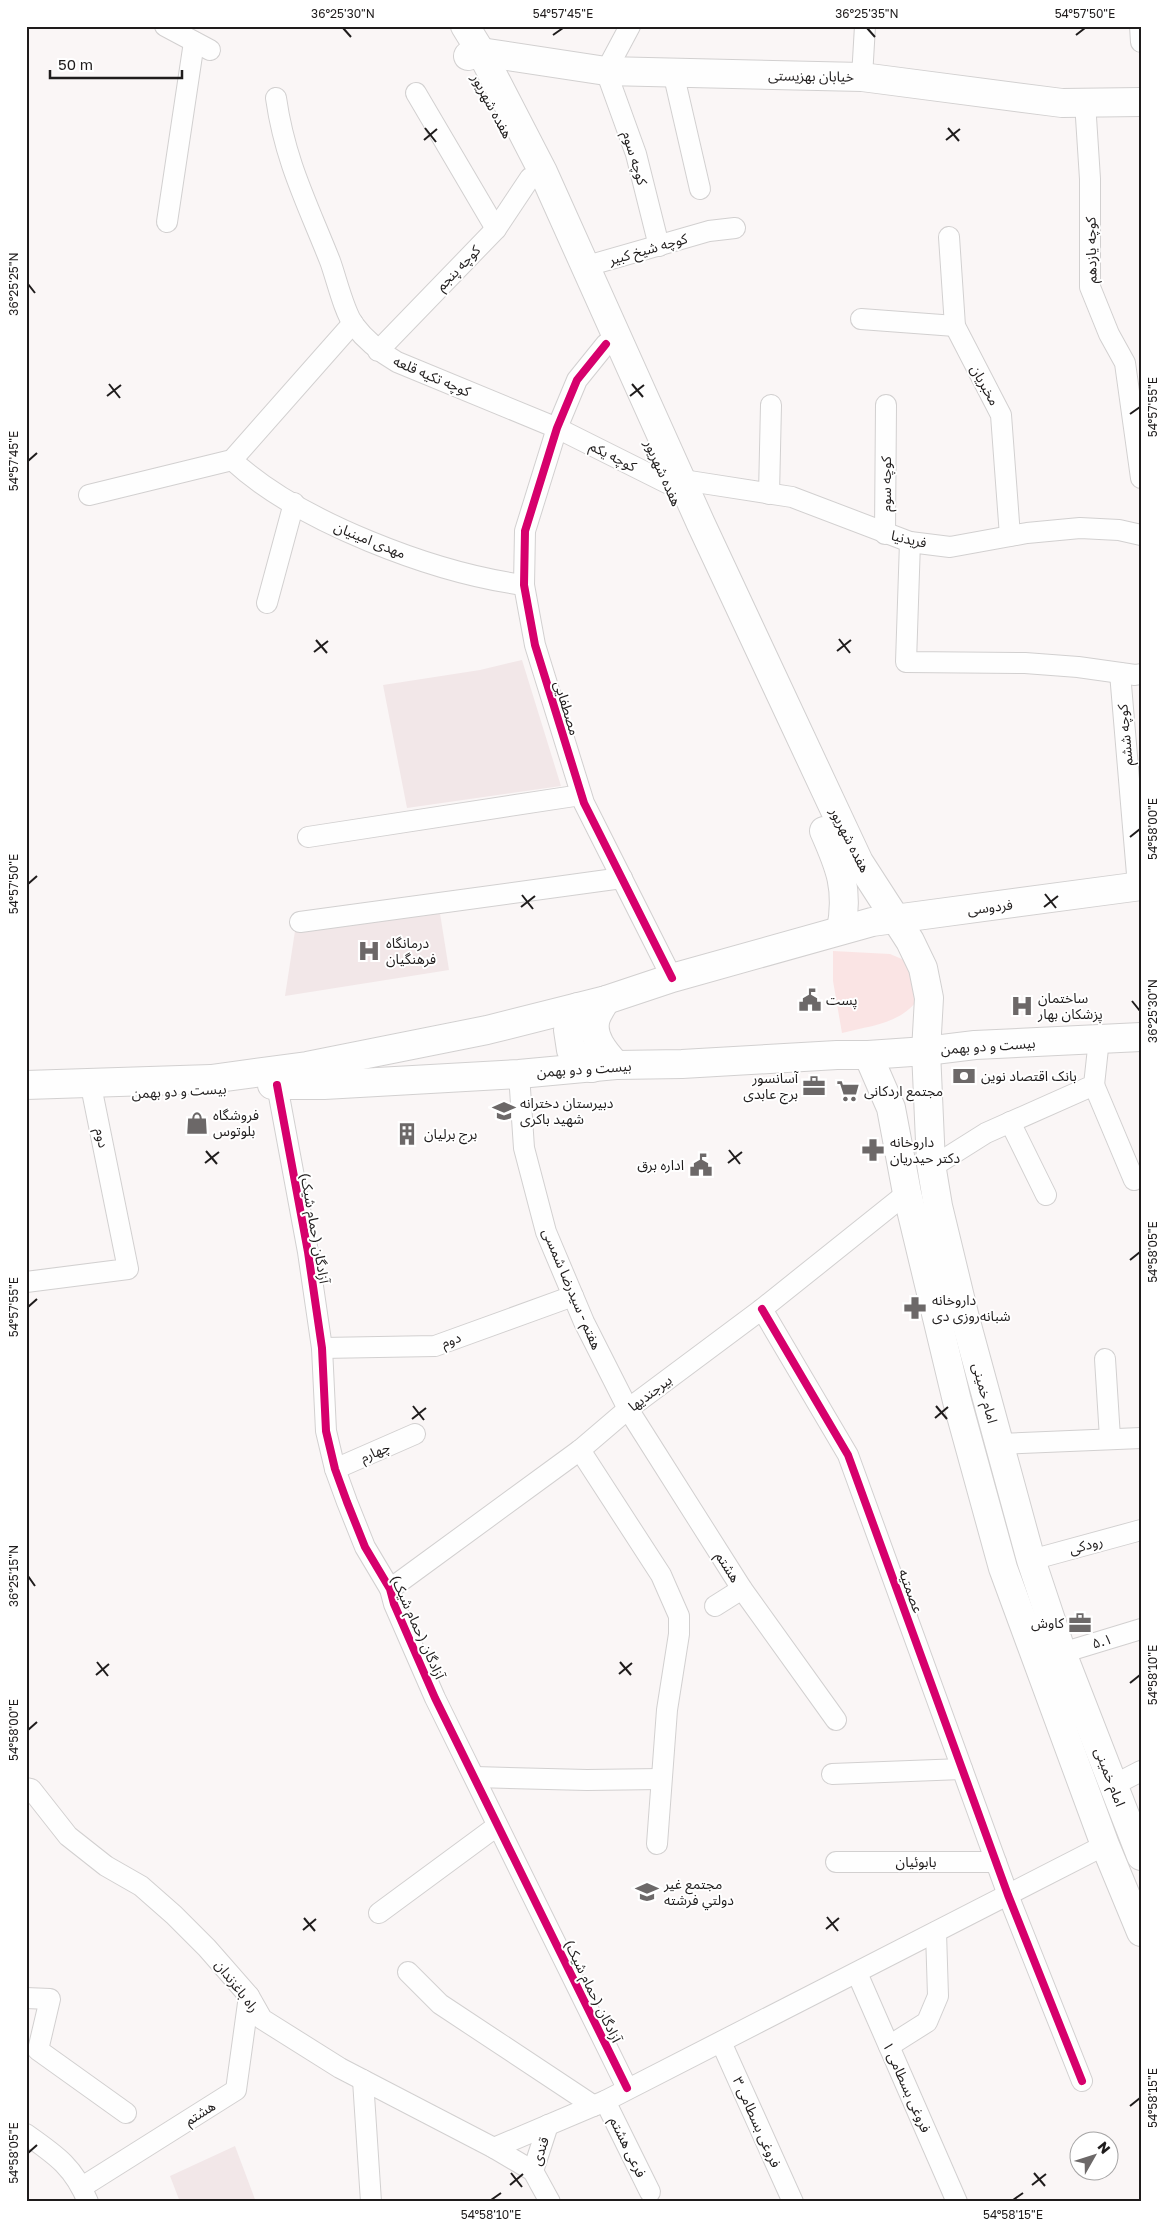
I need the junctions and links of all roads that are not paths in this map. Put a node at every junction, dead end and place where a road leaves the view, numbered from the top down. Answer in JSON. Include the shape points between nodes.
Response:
{"nodes":[{"id":1,"x":164,"y":26,"type":"edge"},
{"id":2,"x":448,"y":26,"type":"edge"},
{"id":3,"x":465,"y":26,"type":"edge"},
{"id":4,"x":630,"y":26,"type":"edge"},
{"id":5,"x":865,"y":26,"type":"edge"},
{"id":6,"x":1140,"y":26,"type":"edge"},
{"id":7,"x":1141,"y":42,"type":"edge"},
{"id":8,"x":474,"y":54,"type":"junction"},
{"id":9,"x":606,"y":71,"type":"junction"},
{"id":10,"x":673,"y":72,"type":"junction"},
{"id":11,"x":862,"y":78,"type":"junction"},
{"id":12,"x":416,"y":93,"type":"dead end"},
{"id":13,"x":276,"y":98,"type":"dead end"},
{"id":14,"x":1085,"y":102,"type":"junction"},
{"id":15,"x":1141,"y":102,"type":"edge"},
{"id":16,"x":530,"y":178,"type":"junction"},
{"id":17,"x":700,"y":189,"type":"dead end"},
{"id":18,"x":167,"y":222,"type":"dead end"},
{"id":19,"x":735,"y":228,"type":"dead end"},
{"id":20,"x":496,"y":230,"type":"junction"},
{"id":21,"x":950,"y":237,"type":"dead end"},
{"id":22,"x":659,"y":246,"type":"junction"},
{"id":23,"x":587,"y":266,"type":"junction"},
{"id":24,"x":861,"y":319,"type":"dead end"},
{"id":25,"x":352,"y":323,"type":"junction"},
{"id":26,"x":955,"y":326,"type":"junction"},
{"id":27,"x":606,"y":344,"type":"junction"},
{"id":28,"x":378,"y":351,"type":"junction"},
{"id":29,"x":771,"y":405,"type":"dead end"},
{"id":30,"x":886,"y":405,"type":"dead end"},
{"id":31,"x":557,"y":428,"type":"junction"},
{"id":32,"x":232,"y":460,"type":"junction"},
{"id":33,"x":1141,"y":478,"type":"edge"},
{"id":34,"x":676,"y":482,"type":"junction"},
{"id":35,"x":769,"y":494,"type":"junction"},
{"id":36,"x":89,"y":495,"type":"dead end"},
{"id":37,"x":294,"y":503,"type":"junction"},
{"id":38,"x":885,"y":534,"type":"junction"},
{"id":39,"x":1141,"y":535,"type":"edge"},
{"id":40,"x":1010,"y":536,"type":"junction"},
{"id":41,"x":910,"y":542,"type":"junction"},
{"id":42,"x":524,"y":585,"type":"junction"},
{"id":43,"x":267,"y":603,"type":"dead end"},
{"id":44,"x":1120,"y":673,"type":"junction"},
{"id":45,"x":1141,"y":674,"type":"edge"},
{"id":46,"x":581,"y":795,"type":"junction"},
{"id":47,"x":308,"y":837,"type":"dead end"},
{"id":48,"x":622,"y":878,"type":"junction"},
{"id":49,"x":1139,"y":886,"type":"edge"},
{"id":50,"x":895,"y":918,"type":"junction"},
{"id":51,"x":300,"y":922,"type":"dead end"},
{"id":52,"x":841,"y":930,"type":"junction"},
{"id":53,"x":672,"y":978,"type":"junction"},
{"id":54,"x":606,"y":1000,"type":"junction"},
{"id":55,"x":578,"y":1007,"type":"junction"},
{"id":56,"x":1141,"y":1037,"type":"edge"},
{"id":57,"x":1099,"y":1039,"type":"junction"},
{"id":58,"x":926,"y":1051,"type":"junction"},
{"id":59,"x":868,"y":1055,"type":"junction"},
{"id":60,"x":604,"y":1066,"type":"junction"},
{"id":61,"x":519,"y":1074,"type":"junction"},
{"id":62,"x":26,"y":1085,"type":"edge"},
{"id":63,"x":277,"y":1085,"type":"junction"},
{"id":64,"x":1094,"y":1085,"type":"junction"},
{"id":65,"x":93,"y":1096,"type":"junction"},
{"id":66,"x":26,"y":1099,"type":"edge"},
{"id":67,"x":1010,"y":1122,"type":"junction"},
{"id":68,"x":932,"y":1167,"type":"junction"},
{"id":69,"x":1134,"y":1180,"type":"dead end"},
{"id":70,"x":907,"y":1193,"type":"junction"},
{"id":71,"x":1046,"y":1195,"type":"dead end"},
{"id":72,"x":26,"y":1282,"type":"edge"},
{"id":73,"x":573,"y":1296,"type":"junction"},
{"id":74,"x":762,"y":1309,"type":"junction"},
{"id":75,"x":322,"y":1348,"type":"junction"},
{"id":76,"x":1105,"y":1359,"type":"dead end"},
{"id":77,"x":628,"y":1409,"type":"junction"},
{"id":78,"x":415,"y":1434,"type":"dead end"},
{"id":79,"x":1110,"y":1438,"type":"junction"},
{"id":80,"x":1141,"y":1438,"type":"edge"},
{"id":81,"x":999,"y":1444,"type":"junction"},
{"id":82,"x":580,"y":1450,"type":"junction"},
{"id":83,"x":335,"y":1469,"type":"junction"},
{"id":84,"x":1141,"y":1530,"type":"edge"},
{"id":85,"x":1031,"y":1560,"type":"junction"},
{"id":86,"x":390,"y":1589,"type":"junction"},
{"id":87,"x":742,"y":1589,"type":"junction"},
{"id":88,"x":715,"y":1606,"type":"dead end"},
{"id":89,"x":1141,"y":1629,"type":"edge"},
{"id":90,"x":1062,"y":1653,"type":"junction"},
{"id":91,"x":836,"y":1720,"type":"dead end"},
{"id":92,"x":962,"y":1769,"type":"junction"},
{"id":93,"x":1141,"y":1771,"type":"edge"},
{"id":94,"x":832,"y":1774,"type":"dead end"},
{"id":95,"x":475,"y":1777,"type":"junction"},
{"id":96,"x":661,"y":1779,"type":"junction"},
{"id":97,"x":1112,"y":1786,"type":"junction"},
{"id":98,"x":26,"y":1788,"type":"edge"},
{"id":99,"x":497,"y":1826,"type":"junction"},
{"id":100,"x":657,"y":1844,"type":"dead end"},
{"id":101,"x":1105,"y":1846,"type":"junction"},
{"id":102,"x":1141,"y":1856,"type":"edge"},
{"id":103,"x":836,"y":1862,"type":"dead end"},
{"id":104,"x":996,"y":1862,"type":"junction"},
{"id":105,"x":1008,"y":1895,"type":"junction"},
{"id":106,"x":379,"y":1913,"type":"dead end"},
{"id":107,"x":936,"y":1932,"type":"junction"},
{"id":108,"x":1141,"y":1932,"type":"edge"},
{"id":109,"x":408,"y":1972,"type":"dead end"},
{"id":110,"x":857,"y":1972,"type":"junction"},
{"id":111,"x":249,"y":1996,"type":"junction"},
{"id":112,"x":26,"y":1998,"type":"edge"},
{"id":113,"x":721,"y":2042,"type":"junction"},
{"id":114,"x":889,"y":2046,"type":"junction"},
{"id":115,"x":363,"y":2080,"type":"junction"},
{"id":116,"x":1082,"y":2080,"type":"dead end"},
{"id":117,"x":628,"y":2088,"type":"junction"},
{"id":118,"x":599,"y":2103,"type":"junction"},
{"id":119,"x":126,"y":2114,"type":"dead end"},
{"id":120,"x":548,"y":2125,"type":"junction"},
{"id":121,"x":26,"y":2134,"type":"edge"},
{"id":122,"x":494,"y":2148,"type":"junction"},
{"id":123,"x":533,"y":2171,"type":"junction"},
{"id":124,"x":650,"y":2192,"type":"dead end"},
{"id":125,"x":85,"y":2194,"type":"edge"},
{"id":126,"x":371,"y":2202,"type":"edge"},
{"id":127,"x":550,"y":2202,"type":"edge"},
{"id":128,"x":793,"y":2202,"type":"edge"},
{"id":129,"x":957,"y":2202,"type":"edge"}],
"edges":[{"from":1,"to":18,"type":"street","via":[[202,46]]},
{"from":2,"to":8,"type":"main road","name":"هفده شهریور"},
{"from":3,"to":8,"type":"main road","name":"هفده شهریور"},
{"from":4,"to":9,"type":"street"},
{"from":5,"to":11,"type":"street"},
{"from":6,"to":7,"type":"street"},
{"from":8,"to":9,"type":"main road","name":"خیابان بهزیستی"},
{"from":8,"to":16,"type":"main road","name":"هفده شهریور"},
{"from":8,"to":23,"type":"main road","name":"هفده شهریور","via":[[543,172]]},
{"from":9,"to":10,"type":"main road","name":"خیابان بهزیستی"},
{"from":9,"to":22,"type":"street","name":"کوچه سوم","via":[[636,154]]},
{"from":10,"to":11,"type":"main road","name":"خیابان بهزیستی"},
{"from":10,"to":17,"type":"street"},
{"from":11,"to":14,"type":"main road","name":"خیابان بهزیستی","via":[[1062,103]]},
{"from":12,"to":20,"type":"street"},
{"from":13,"to":25,"type":"street","name":"کوچه تکیه قلعه","via":[[294,176],[330,259]]},
{"from":14,"to":15,"type":"main road","name":"خیابان بهزیستی"},
{"from":14,"to":33,"type":"street","name":"کوچه یازدهم","via":[[1090,179],[1090,287],[1125,363]]},
{"from":16,"to":20,"type":"street","name":"کوچه پنجم"},
{"from":16,"to":27,"type":"main road","name":"هفده شهریور"},
{"from":19,"to":22,"type":"street","name":"کوچه شیخ کبیر","via":[[709,231]]},
{"from":20,"to":28,"type":"street","name":"کوچه پنجم"},
{"from":21,"to":26,"type":"street","name":"مخبریان"},
{"from":22,"to":23,"type":"street","name":"کوچه شیخ کبیر"},
{"from":23,"to":34,"type":"main road","name":"هفده شهریور"},
{"from":24,"to":26,"type":"street"},
{"from":25,"to":28,"type":"street","name":"کوچه تکیه قلعه"},
{"from":25,"to":32,"type":"street"},
{"from":26,"to":40,"type":"street","name":"مخبریان","via":[[1001,414]]},
{"from":27,"to":31,"type":"street","via":[[577,380]]},
{"from":27,"to":34,"type":"main road","name":"هفده شهریور"},
{"from":28,"to":31,"type":"street","name":"کوچه تکیه قلعه","via":[[397,362]]},
{"from":29,"to":35,"type":"street"},
{"from":30,"to":38,"type":"street","name":"کوچه سوم"},
{"from":31,"to":34,"type":"street","name":"کوچه یکم"},
{"from":31,"to":42,"type":"street","name":"مصطفایی","via":[[525,531]]},
{"from":32,"to":36,"type":"street"},
{"from":32,"to":37,"type":"street","name":"مهدی امینیان","via":[[252,479]]},
{"from":34,"to":35,"type":"street","name":"فریدنیا"},
{"from":34,"to":50,"type":"main road","name":"هفده شهریور","via":[[701,524],[859,862]]},
{"from":34,"to":52,"type":"main road","name":"هفده شهریور","via":[[701,561],[839,864],[845,896]]},
{"from":35,"to":38,"type":"street","name":"فریدنیا","via":[[792,497]]},
{"from":37,"to":42,"type":"street","name":"مهدی امینیان","via":[[349,533],[413,557],[490,580]]},
{"from":37,"to":43,"type":"street"},
{"from":38,"to":41,"type":"street","name":"فریدنیا"},
{"from":39,"to":40,"type":"street","name":"فریدنیا","via":[[1080,528]]},
{"from":40,"to":41,"type":"street","name":"فریدنیا","via":[[950,546]]},
{"from":41,"to":44,"type":"street","via":[[906,662],[1026,663]]},
{"from":42,"to":46,"type":"street","name":"مصطفایی","via":[[535,645]]},
{"from":44,"to":45,"type":"street"},
{"from":44,"to":49,"type":"street","name":"کوچه ششم"},
{"from":46,"to":47,"type":"street"},
{"from":46,"to":48,"type":"street","name":"مصطفایی"},
{"from":48,"to":51,"type":"street"},
{"from":48,"to":53,"type":"street","name":"مصطفایی"},
{"from":49,"to":50,"type":"main road","name":"فردوسی"},
{"from":50,"to":52,"type":"main road","name":"فردوسی"},
{"from":50,"to":58,"type":"main road","name":"امام خمینی","via":[[923,968],[929,998]]},
{"from":52,"to":53,"type":"main road","name":"بیست و دو بهمن"},
{"from":53,"to":54,"type":"main road","name":"بیست و دو بهمن"},
{"from":54,"to":55,"type":"main road","name":"بیست و دو بهمن"},
{"from":54,"to":60,"type":"main road","via":[[596,1018],[595,1035],[604,1053]]},
{"from":55,"to":60,"type":"main road","via":[[568,1030],[571,1050]]},
{"from":55,"to":62,"type":"main road","name":"بیست و دو بهمن","via":[[487,1030],[307,1066],[211,1079]]},
{"from":56,"to":57,"type":"main road","name":"بیست و دو بهمن"},
{"from":57,"to":58,"type":"main road","name":"بیست و دو بهمن","via":[[975,1045]]},
{"from":57,"to":64,"type":"street"},
{"from":58,"to":59,"type":"main road","name":"بیست و دو بهمن"},
{"from":58,"to":68,"type":"main road","name":"امام خمینی"},
{"from":59,"to":60,"type":"main road","name":"بیست و دو بهمن"},
{"from":59,"to":70,"type":"main road","name":"امام خمینی","via":[[891,1108]]},
{"from":60,"to":61,"type":"main road","name":"بیست و دو بهمن"},
{"from":61,"to":63,"type":"main road","name":"بیست و دو بهمن"},
{"from":61,"to":73,"type":"street","name":"هفتم - سیدرضا شمسی","via":[[524,1148],[546,1232]]},
{"from":63,"to":65,"type":"main road","name":"بیست و دو بهمن"},
{"from":63,"to":75,"type":"street","name":"آزادگان (حمام شیک)"},
{"from":64,"to":67,"type":"street"},
{"from":64,"to":69,"type":"street"},
{"from":65,"to":66,"type":"main road","name":"بیست و دو بهمن"},
{"from":65,"to":72,"type":"street","name":"دوم","via":[[128,1269]]},
{"from":67,"to":68,"type":"street"},
{"from":67,"to":71,"type":"street"},
{"from":68,"to":81,"type":"main road","name":"امام خمینی","via":[[965,1318]]},
{"from":70,"to":74,"type":"street","name":"بیرجندیها"},
{"from":70,"to":101,"type":"main road","name":"امام خمینی","via":[[957,1401],[1003,1568]]},
{"from":73,"to":75,"type":"street","name":"دوم","via":[[435,1346]]},
{"from":73,"to":77,"type":"street","name":"هفتم - سیدرضا شمسی"},
{"from":74,"to":77,"type":"street","name":"بیرجندیها"},
{"from":74,"to":92,"type":"street","name":"عصمتیه","via":[[848,1455]]},
{"from":75,"to":83,"type":"street","name":"آزادگان (حمام شیک)","via":[[326,1431]]},
{"from":76,"to":79,"type":"street"},
{"from":77,"to":82,"type":"street","name":"بیرجندیها"},
{"from":77,"to":87,"type":"street","name":"هشتم"},
{"from":78,"to":83,"type":"street","name":"چهارم"},
{"from":79,"to":80,"type":"street"},
{"from":79,"to":81,"type":"street"},
{"from":81,"to":85,"type":"main road","name":"امام خمینی"},
{"from":82,"to":86,"type":"street","name":"بیرجندیها"},
{"from":82,"to":96,"type":"street","via":[[661,1575],[679,1616]]},
{"from":83,"to":86,"type":"street","name":"آزادگان (حمام شیک)","via":[[366,1546]]},
{"from":84,"to":85,"type":"street","name":"رودکی"},
{"from":85,"to":90,"type":"main road","name":"امام خمینی"},
{"from":86,"to":95,"type":"street","name":"آزادگان (حمام شیک)","via":[[435,1698]]},
{"from":87,"to":88,"type":"street"},
{"from":87,"to":91,"type":"street","name":"هشتم"},
{"from":89,"to":90,"type":"street","name":"۵.۱"},
{"from":90,"to":97,"type":"main road","name":"امام خمینی"},
{"from":92,"to":94,"type":"street"},
{"from":92,"to":104,"type":"street","name":"عصمتیه"},
{"from":93,"to":97,"type":"street"},
{"from":95,"to":96,"type":"street"},
{"from":95,"to":99,"type":"street","name":"آزادگان (حمام شیک)"},
{"from":96,"to":100,"type":"street"},
{"from":97,"to":102,"type":"main road","name":"امام خمینی"},
{"from":98,"to":111,"type":"street","name":"راه باغزندان","via":[[68,1836],[106,1866],[141,1886],[174,1915]]},
{"from":99,"to":106,"type":"street"},
{"from":99,"to":117,"type":"street","name":"آزادگان (حمام شیک)"},
{"from":101,"to":105,"type":"street"},
{"from":101,"to":108,"type":"main road","name":"امام خمینی"},
{"from":103,"to":104,"type":"street","name":"بابوئیان"},
{"from":104,"to":105,"type":"street","name":"عصمتیه"},
{"from":105,"to":107,"type":"street"},
{"from":105,"to":116,"type":"street","name":"عصمتیه"},
{"from":107,"to":110,"type":"street"},
{"from":107,"to":114,"type":"street","via":[[938,1996],[927,2022]]},
{"from":109,"to":118,"type":"street","via":[[440,2004]]},
{"from":110,"to":113,"type":"street"},
{"from":110,"to":114,"type":"street","name":"فروغی بسطامی ۱"},
{"from":111,"to":115,"type":"street","name":"راه باغزندان","via":[[262,2019]]},
{"from":111,"to":125,"type":"street","name":"هشتم","via":[[236,2090]]},
{"from":112,"to":119,"type":"street","via":[[50,1999],[38,2050]]},
{"from":113,"to":117,"type":"street"},
{"from":113,"to":128,"type":"street","name":"فروغی بسطامی ۳"},
{"from":114,"to":129,"type":"street","name":"فروغی بسطامی ۱"},
{"from":115,"to":122,"type":"street","name":"راه باغزندان"},
{"from":115,"to":126,"type":"street"},
{"from":117,"to":118,"type":"street"},
{"from":118,"to":120,"type":"street"},
{"from":118,"to":124,"type":"street","name":"فرعی هشتم"},
{"from":120,"to":122,"type":"street"},
{"from":120,"to":123,"type":"street","name":"قندی"},
{"from":121,"to":125,"type":"street","via":[[63,2161]]},
{"from":122,"to":123,"type":"street","name":"راه باغزندان"},
{"from":123,"to":127,"type":"street","name":"قندی"}]}
